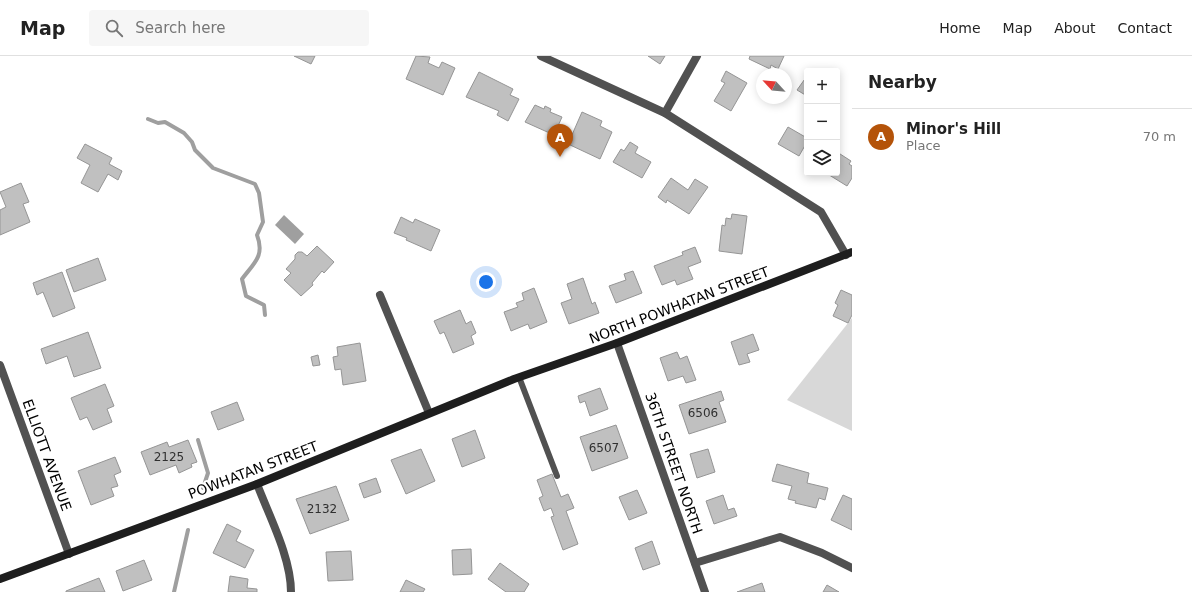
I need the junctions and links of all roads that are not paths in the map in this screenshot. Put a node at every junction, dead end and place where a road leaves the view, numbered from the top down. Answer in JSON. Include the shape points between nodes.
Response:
{"nodes":[{"id":1,"x":541,"y":56,"type":"edge"},
{"id":2,"x":697,"y":56,"type":"edge"},
{"id":3,"x":665,"y":113,"type":"junction"},
{"id":4,"x":849,"y":254,"type":"edge"},
{"id":5,"x":380,"y":295,"type":"dead end"},
{"id":6,"x":617,"y":343,"type":"junction"},
{"id":7,"x":0,"y":365,"type":"edge"},
{"id":8,"x":516,"y":378,"type":"junction"},
{"id":9,"x":429,"y":413,"type":"junction"},
{"id":10,"x":557,"y":476,"type":"dead end"},
{"id":11,"x":257,"y":484,"type":"junction"},
{"id":12,"x":69,"y":554,"type":"junction"},
{"id":13,"x":695,"y":562,"type":"junction"},
{"id":14,"x":852,"y":568,"type":"edge"},
{"id":15,"x":0,"y":579,"type":"edge"},
{"id":16,"x":291,"y":592,"type":"edge"},
{"id":17,"x":705,"y":592,"type":"edge"}],
"edges":[{"from":1,"to":3,"type":"street"},
{"from":2,"to":3,"type":"street"},
{"from":3,"to":4,"type":"street","via":[[821,212]]},
{"from":4,"to":6,"type":"street","name":"NORTH POWHATAN STREET"},
{"from":5,"to":9,"type":"street"},
{"from":6,"to":8,"type":"street","name":"NORTH POWHATAN STREET"},
{"from":6,"to":13,"type":"street","name":"36TH STREET NORTH"},
{"from":7,"to":12,"type":"street","name":"ELLIOTT AVENUE"},
{"from":8,"to":9,"type":"street","name":"POWHATAN STREET"},
{"from":8,"to":10,"type":"lane"},
{"from":9,"to":11,"type":"street","name":"POWHATAN STREET"},
{"from":11,"to":12,"type":"street","name":"POWHATAN STREET"},
{"from":11,"to":16,"type":"street","via":[[283,551]]},
{"from":12,"to":15,"type":"street","name":"POWHATAN STREET"},
{"from":13,"to":14,"type":"street","via":[[780,538],[822,553]]},
{"from":13,"to":17,"type":"street","name":"36TH STREET NORTH"}]}
